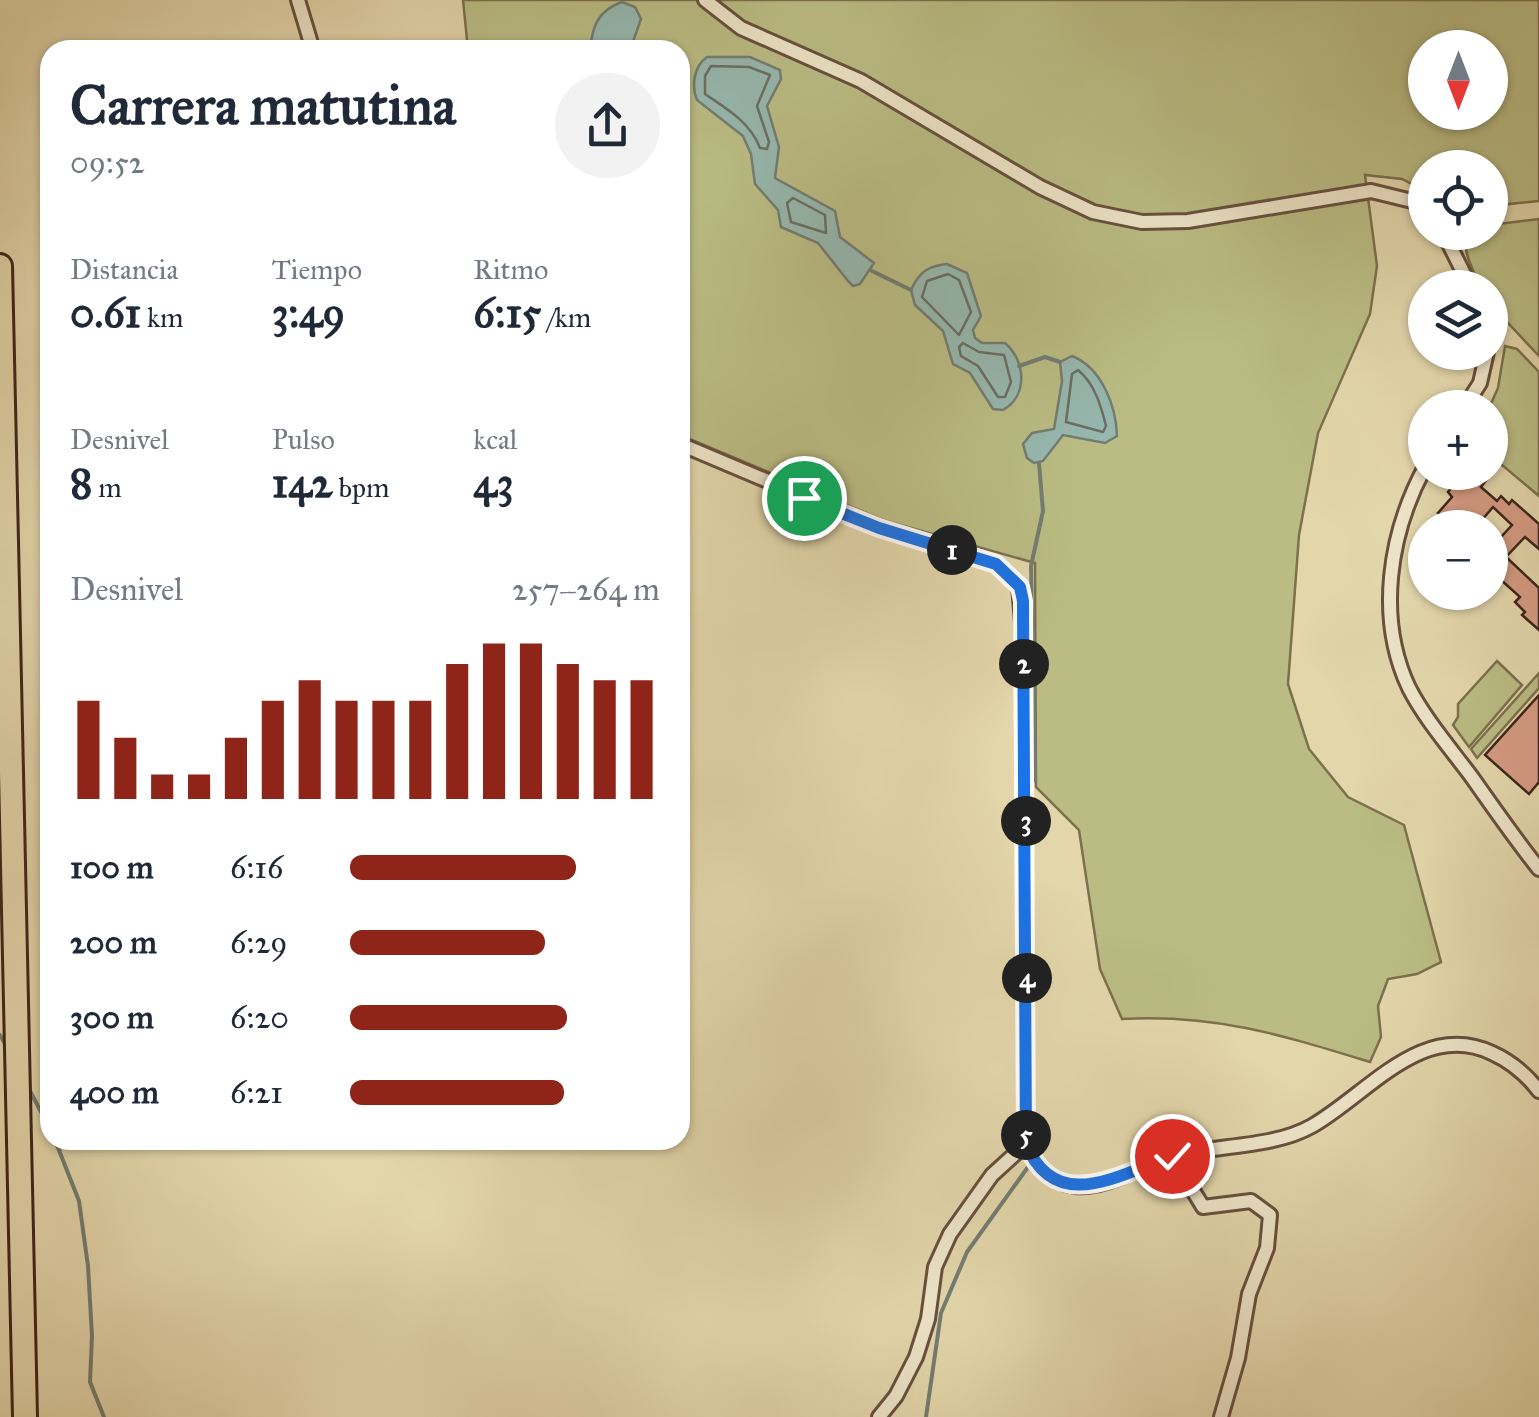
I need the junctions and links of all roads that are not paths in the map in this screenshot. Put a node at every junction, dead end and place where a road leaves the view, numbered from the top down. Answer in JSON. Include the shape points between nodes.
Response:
{"nodes":[{"id":1,"x":298,"y":0,"type":"edge"},
{"id":2,"x":705,"y":0,"type":"edge"},
{"id":3,"x":309,"y":40,"type":"edge"},
{"id":4,"x":1408,"y":200,"type":"edge"},
{"id":5,"x":0,"y":266,"type":"edge"},
{"id":6,"x":690,"y":448,"type":"edge"},
{"id":7,"x":1415,"y":490,"type":"edge"},
{"id":8,"x":1539,"y":869,"type":"edge"},
{"id":9,"x":1514,"y":1065,"type":"junction"},
{"id":10,"x":1539,"y":1069,"type":"edge"},
{"id":11,"x":1539,"y":1091,"type":"edge"},
{"id":12,"x":1029,"y":1151,"type":"junction"},
{"id":13,"x":1172,"y":1156,"type":"junction"},
{"id":14,"x":25,"y":1417,"type":"edge"},
{"id":15,"x":880,"y":1417,"type":"edge"},
{"id":16,"x":1221,"y":1417,"type":"edge"}],
"edges":[{"from":1,"to":3,"type":"street"},
{"from":2,"to":4,"type":"street","via":[[741,28],[861,81],[1093,212],[1142,222],[1188,221],[1371,190]]},
{"from":5,"to":14,"type":"highway"},
{"from":6,"to":12,"type":"street","via":[[879,528],[996,564],[1020,587]]},
{"from":7,"to":8,"type":"street","via":[[1394,557],[1391,631],[1398,662],[1438,732]]},
{"from":9,"to":10,"type":"street"},
{"from":9,"to":11,"type":"street"},
{"from":9,"to":13,"type":"street","via":[[1472,1044],[1433,1045],[1310,1127]]},
{"from":12,"to":13,"type":"street","via":[[1052,1178],[1091,1186]]},
{"from":12,"to":15,"type":"street","via":[[992,1175],[950,1234],[934,1267],[916,1357]]},
{"from":13,"to":16,"type":"street","via":[[1197,1202],[1252,1201],[1270,1215]]}]}
